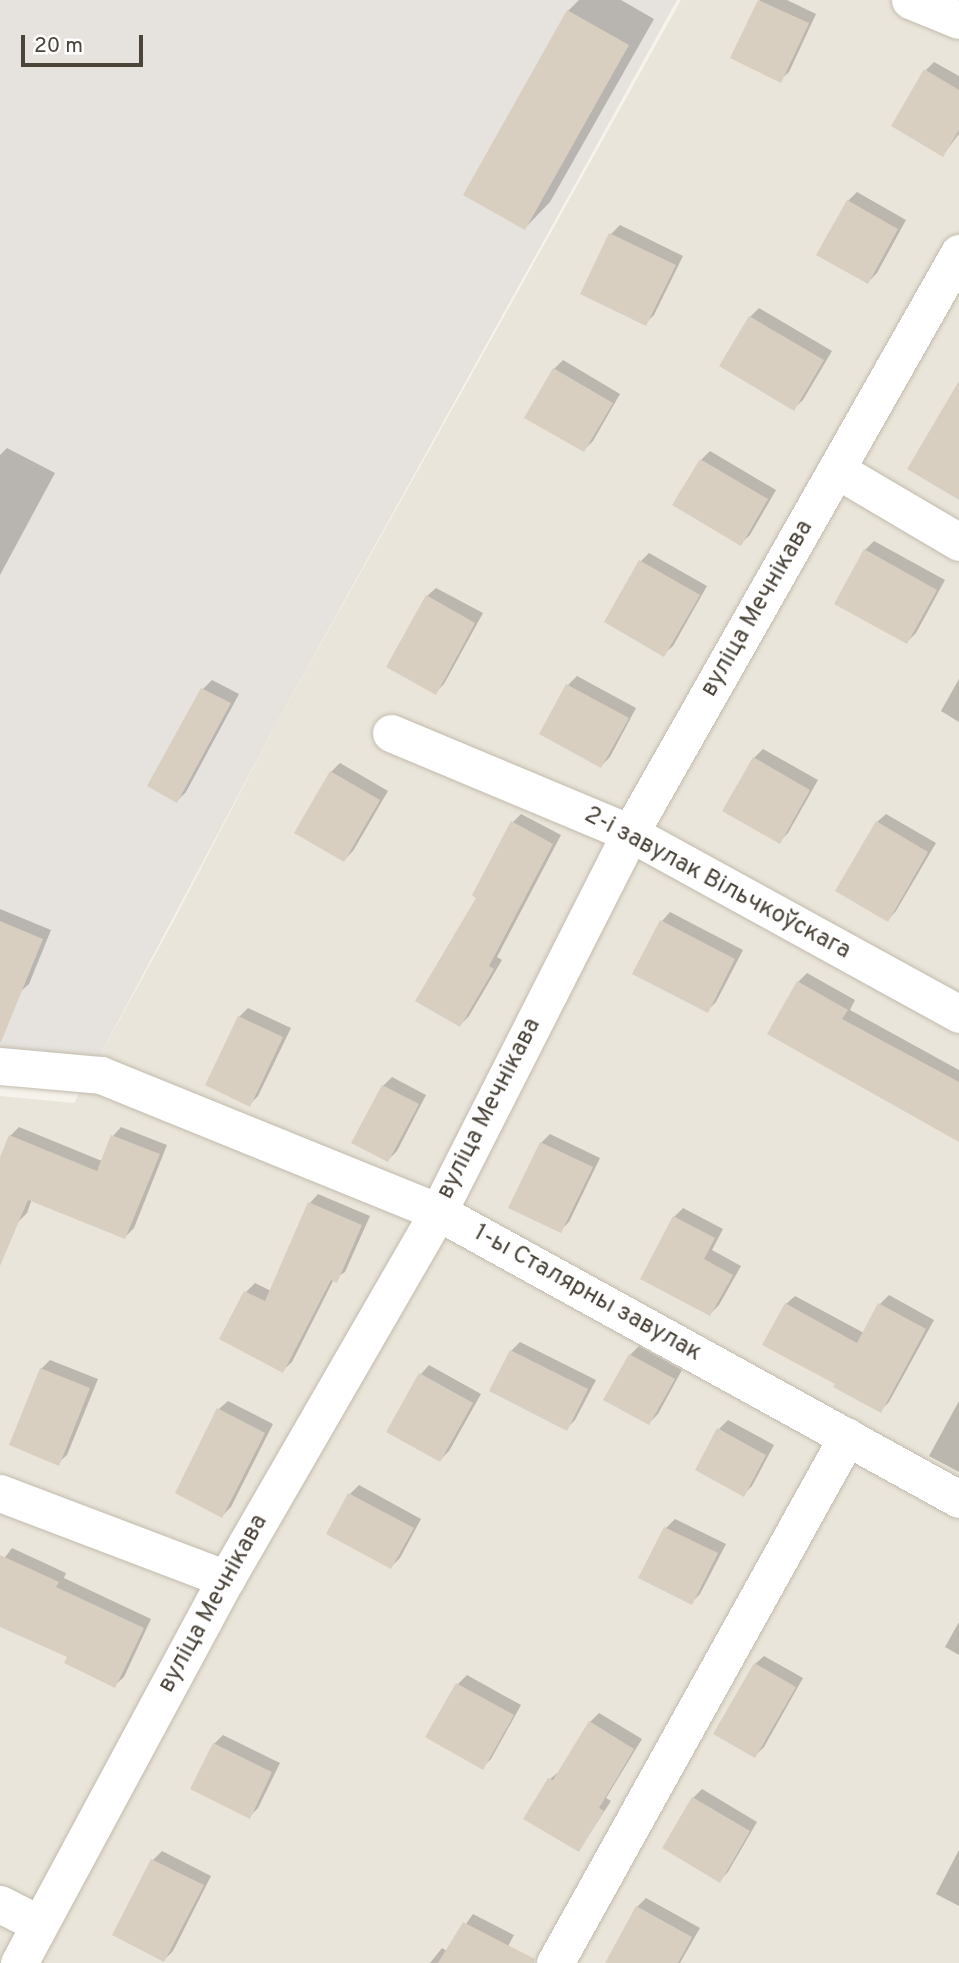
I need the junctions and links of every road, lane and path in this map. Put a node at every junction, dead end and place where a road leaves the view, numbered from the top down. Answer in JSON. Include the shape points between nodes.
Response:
{"nodes":[{"id":1,"x":910,"y":0,"type":"edge"},
{"id":2,"x":959,"y":20,"type":"edge"},
{"id":3,"x":959,"y":253,"type":"edge"},
{"id":4,"x":837,"y":470,"type":"junction"},
{"id":5,"x":959,"y":542,"type":"edge"},
{"id":6,"x":391,"y":733,"type":"dead end"},
{"id":7,"x":630,"y":833,"type":"junction"},
{"id":8,"x":959,"y":1014,"type":"edge"},
{"id":9,"x":0,"y":1066,"type":"edge"},
{"id":10,"x":438,"y":1212,"type":"junction"},
{"id":11,"x":847,"y":1437,"type":"junction"},
{"id":12,"x":0,"y":1493,"type":"edge"},
{"id":13,"x":959,"y":1499,"type":"edge"},
{"id":14,"x":226,"y":1580,"type":"junction"},
{"id":15,"x":0,"y":1905,"type":"edge"},
{"id":16,"x":39,"y":1924,"type":"junction"},
{"id":17,"x":19,"y":1963,"type":"edge"},
{"id":18,"x":555,"y":1963,"type":"edge"}],
"edges":[{"from":1,"to":2,"type":"street"},
{"from":3,"to":4,"type":"street","name":"вуліца Мечнікава"},
{"from":4,"to":5,"type":"street"},
{"from":4,"to":7,"type":"street","name":"вуліца Мечнікава"},
{"from":6,"to":7,"type":"street","name":"2-і завулак Вільчкоўскага"},
{"from":7,"to":8,"type":"street","name":"2-і завулак Вільчкоўскага"},
{"from":7,"to":10,"type":"street","name":"вуліца Мечнікава"},
{"from":9,"to":10,"type":"street","name":"1-ы Сталярны завулак","via":[[101,1076]]},
{"from":10,"to":11,"type":"street","name":"1-ы Сталярны завулак"},
{"from":10,"to":14,"type":"street","name":"вуліца Мечнікава"},
{"from":11,"to":13,"type":"street","name":"1-ы Сталярны завулак"},
{"from":11,"to":18,"type":"street"},
{"from":12,"to":14,"type":"street"},
{"from":14,"to":16,"type":"street","name":"вуліца Мечнікава"},
{"from":15,"to":16,"type":"street"},
{"from":16,"to":17,"type":"street","name":"вуліца Мечнікава"}]}
